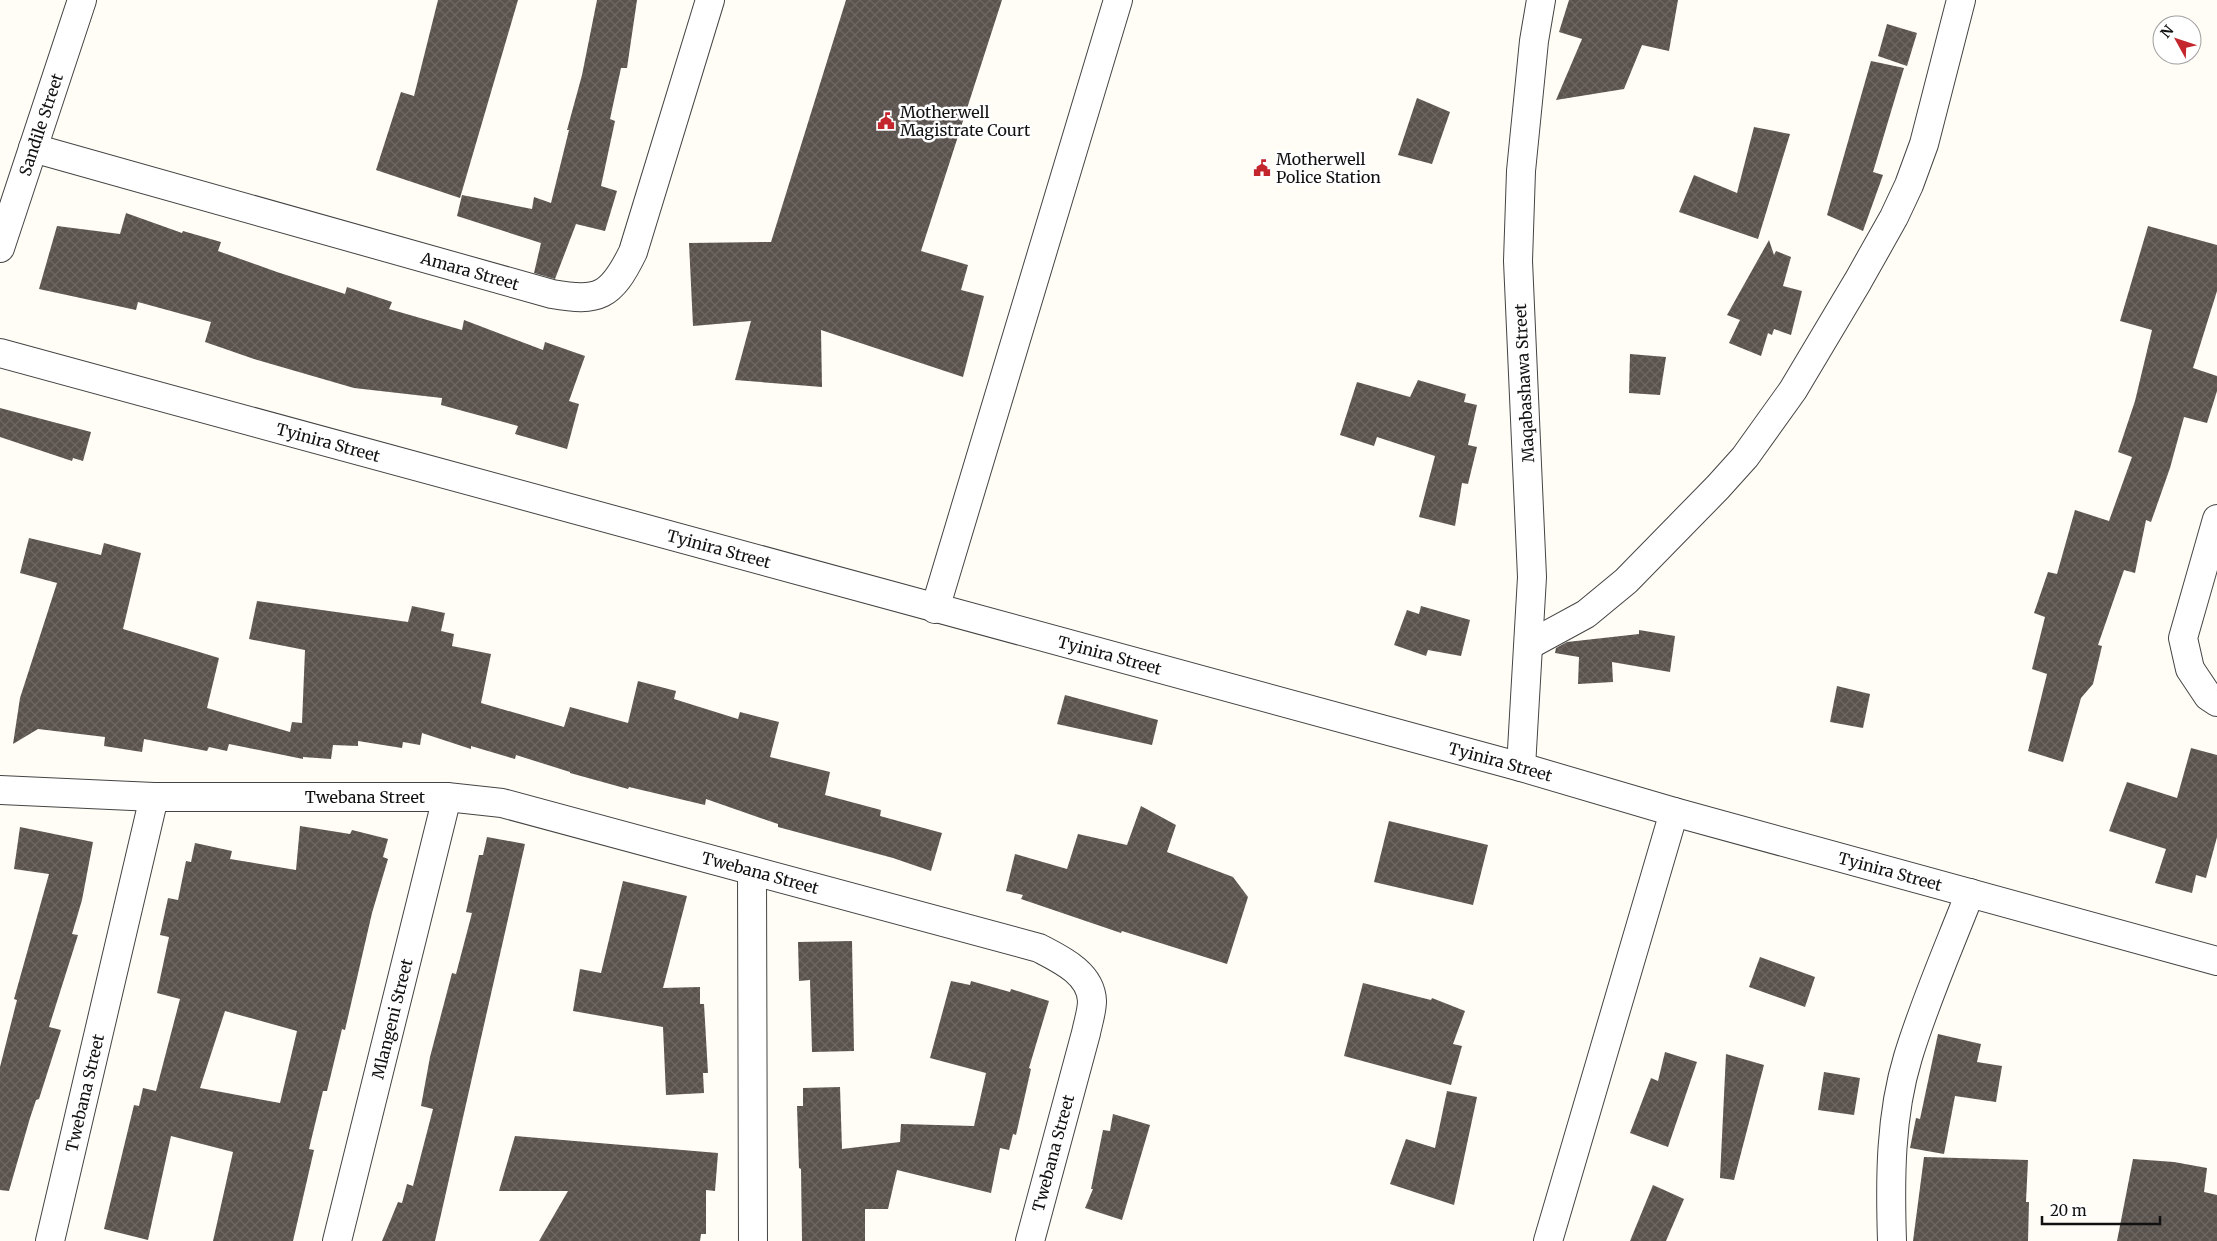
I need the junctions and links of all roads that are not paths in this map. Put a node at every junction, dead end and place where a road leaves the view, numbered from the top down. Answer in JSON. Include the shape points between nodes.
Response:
{"nodes":[{"id":1,"x":82,"y":0,"type":"edge"},
{"id":2,"x":710,"y":0,"type":"edge"},
{"id":3,"x":1118,"y":0,"type":"edge"},
{"id":4,"x":1541,"y":0,"type":"edge"},
{"id":5,"x":1961,"y":0,"type":"edge"},
{"id":6,"x":33,"y":148,"type":"junction"},
{"id":7,"x":0,"y":248,"type":"edge"},
{"id":8,"x":0,"y":353,"type":"edge"},
{"id":9,"x":2217,"y":519,"type":"edge"},
{"id":10,"x":935,"y":609,"type":"junction"},
{"id":11,"x":1529,"y":645,"type":"junction"},
{"id":12,"x":2217,"y":702,"type":"edge"},
{"id":13,"x":1521,"y":767,"type":"junction"},
{"id":14,"x":0,"y":790,"type":"edge"},
{"id":15,"x":154,"y":797,"type":"junction"},
{"id":16,"x":447,"y":797,"type":"junction"},
{"id":17,"x":1674,"y":812,"type":"junction"},
{"id":18,"x":752,"y":871,"type":"junction"},
{"id":19,"x":1970,"y":893,"type":"junction"},
{"id":20,"x":2217,"y":962,"type":"edge"},
{"id":21,"x":50,"y":1241,"type":"edge"},
{"id":22,"x":337,"y":1241,"type":"edge"},
{"id":23,"x":753,"y":1241,"type":"edge"},
{"id":24,"x":1030,"y":1241,"type":"edge"},
{"id":25,"x":1548,"y":1241,"type":"edge"},
{"id":26,"x":1892,"y":1241,"type":"edge"}],
"edges":[{"from":1,"to":6,"type":"street","name":"Sandile Street"},
{"from":2,"to":6,"type":"street","name":"Amara Street","via":[[633,252],[623,272],[597,296],[581,299],[552,294]]},
{"from":3,"to":10,"type":"street"},
{"from":4,"to":11,"type":"street","name":"Maqabashawa Street","via":[[1521,171],[1518,261],[1532,567]]},
{"from":5,"to":11,"type":"street","via":[[1924,144],[1909,186],[1858,281],[1792,390],[1734,469],[1626,581],[1586,614]]},
{"from":6,"to":7,"type":"street","name":"Sandile Street"},
{"from":8,"to":10,"type":"street","name":"Tyinira Street"},
{"from":9,"to":12,"type":"street","via":[[2183,638],[2190,669],[2208,696]]},
{"from":10,"to":13,"type":"street","name":"Tyinira Street"},
{"from":11,"to":13,"type":"street","name":"Maqabashawa Street"},
{"from":13,"to":17,"type":"street","name":"Tyinira Street"},
{"from":14,"to":15,"type":"street","name":"Twebana Street"},
{"from":15,"to":16,"type":"street","name":"Twebana Street"},
{"from":15,"to":21,"type":"street","name":"Twebana Street"},
{"from":16,"to":18,"type":"street","name":"Twebana Street","via":[[502,803]]},
{"from":16,"to":22,"type":"street","name":"Mlangeni Street"},
{"from":17,"to":19,"type":"street","name":"Tyinira Street"},
{"from":17,"to":25,"type":"street"},
{"from":18,"to":23,"type":"street"},
{"from":18,"to":24,"type":"street","name":"Twebana Street","via":[[1039,948],[1067,963],[1086,981],[1092,1001],[1086,1033]]},
{"from":19,"to":20,"type":"street","name":"Tyinira Street"},
{"from":19,"to":26,"type":"street","via":[[1908,1058],[1894,1129]]}]}
